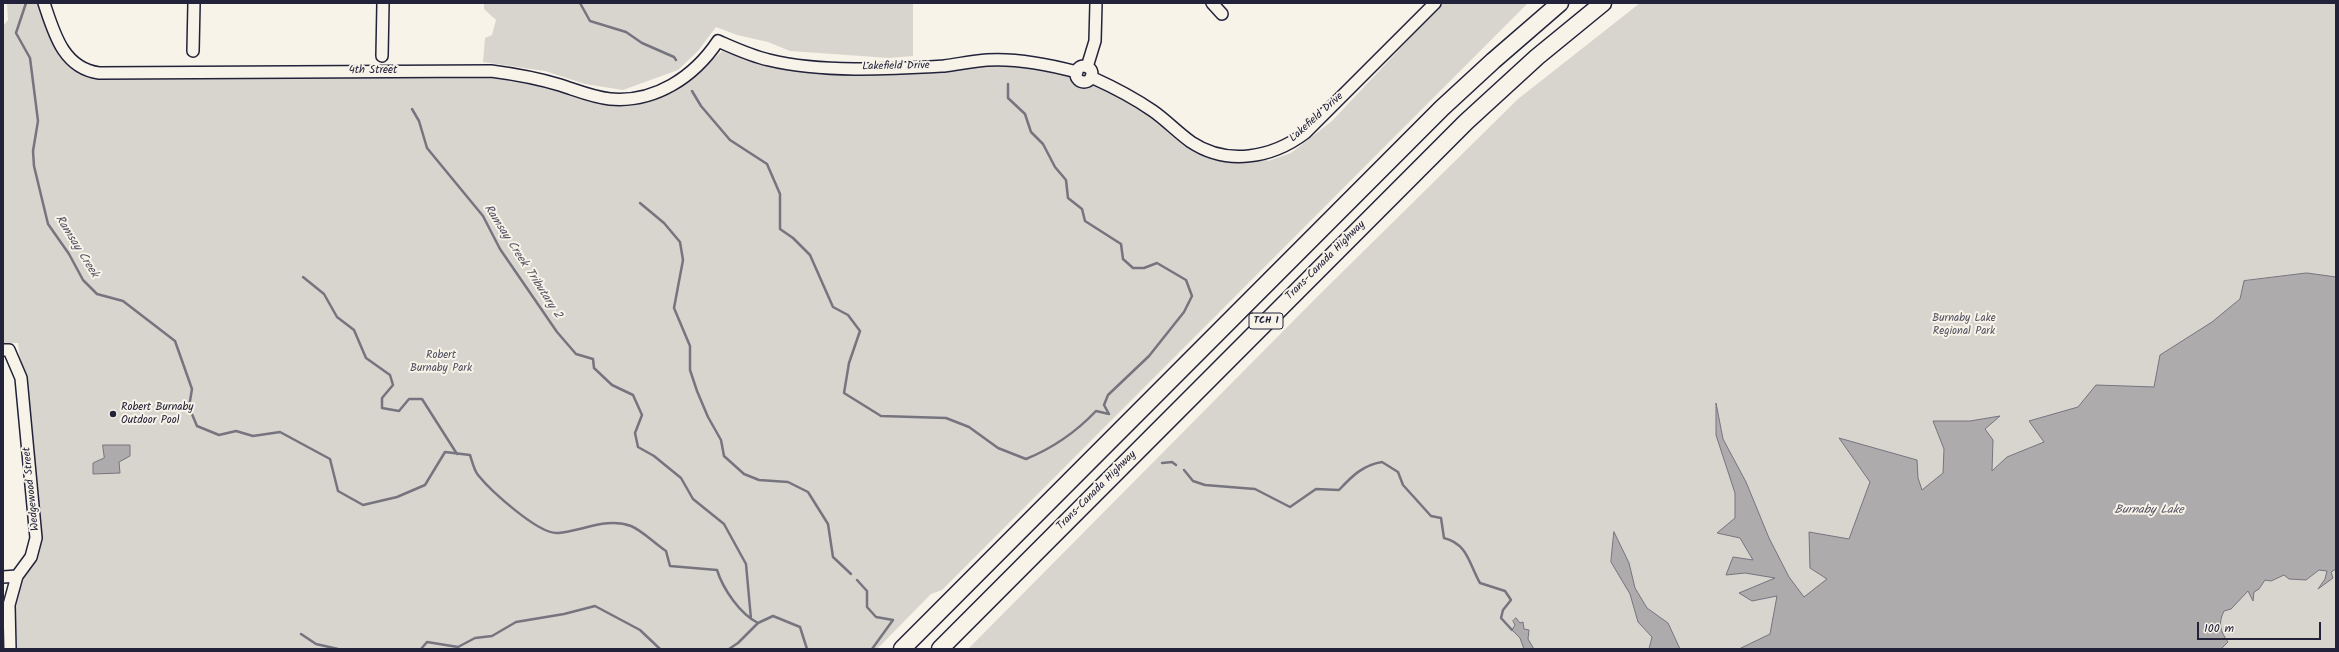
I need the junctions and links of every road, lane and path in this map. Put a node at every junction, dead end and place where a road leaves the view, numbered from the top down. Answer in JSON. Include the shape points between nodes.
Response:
{"nodes":[{"id":1,"x":44,"y":3,"type":"edge"},
{"id":2,"x":194,"y":3,"type":"edge"},
{"id":3,"x":383,"y":3,"type":"edge"},
{"id":4,"x":1096,"y":3,"type":"edge"},
{"id":5,"x":1212,"y":3,"type":"edge"},
{"id":6,"x":1435,"y":3,"type":"edge"},
{"id":7,"x":1560,"y":3,"type":"edge"},
{"id":8,"x":1603,"y":3,"type":"edge"},
{"id":9,"x":1222,"y":14,"type":"dead end"},
{"id":10,"x":718,"y":41,"type":"joint"},
{"id":11,"x":193,"y":52,"type":"dead end"},
{"id":12,"x":382,"y":56,"type":"dead end"},
{"id":13,"x":1089,"y":72,"type":"junction"},
{"id":14,"x":6,"y":350,"type":"edge"},
{"id":15,"x":17,"y":576,"type":"junction"},
{"id":16,"x":3,"y":577,"type":"edge"},
{"id":17,"x":10,"y":649,"type":"edge"},
{"id":18,"x":902,"y":649,"type":"edge"},
{"id":19,"x":940,"y":649,"type":"edge"}],
"edges":[{"from":1,"to":10,"type":"street","name":"4th Street","via":[[60,46],[66,55],[82,68],[99,73],[484,71],[538,79],[587,94],[621,99],[649,94],[675,84],[696,69]]},
{"from":2,"to":11,"type":"street"},
{"from":3,"to":12,"type":"street"},
{"from":4,"to":13,"type":"street","via":[[1095,40]]},
{"from":5,"to":9,"type":"street"},
{"from":6,"to":13,"type":"street","name":"Lakefield Drive","via":[[1305,133],[1288,145],[1260,154],[1235,156],[1199,146],[1140,102]]},
{"from":7,"to":18,"type":"highway","number":"TCH 1","via":[[1493,61],[1416,134]]},
{"from":8,"to":19,"type":"highway","name":"Trans-Canada Highway","number":"TCH 1","via":[[1537,57],[1466,122]]},
{"from":10,"to":13,"type":"street","name":"Lakefield Drive","via":[[768,60],[805,67],[946,66],[1007,60],[1044,64],[1076,72],[1081,67]]},
{"from":14,"to":15,"type":"street","name":"Wedgewood Street","via":[[21,378],[36,538],[31,557]]},
{"from":15,"to":16,"type":"street"},
{"from":15,"to":17,"type":"street","name":"Wedgewood Street","via":[[9,605]]}]}
